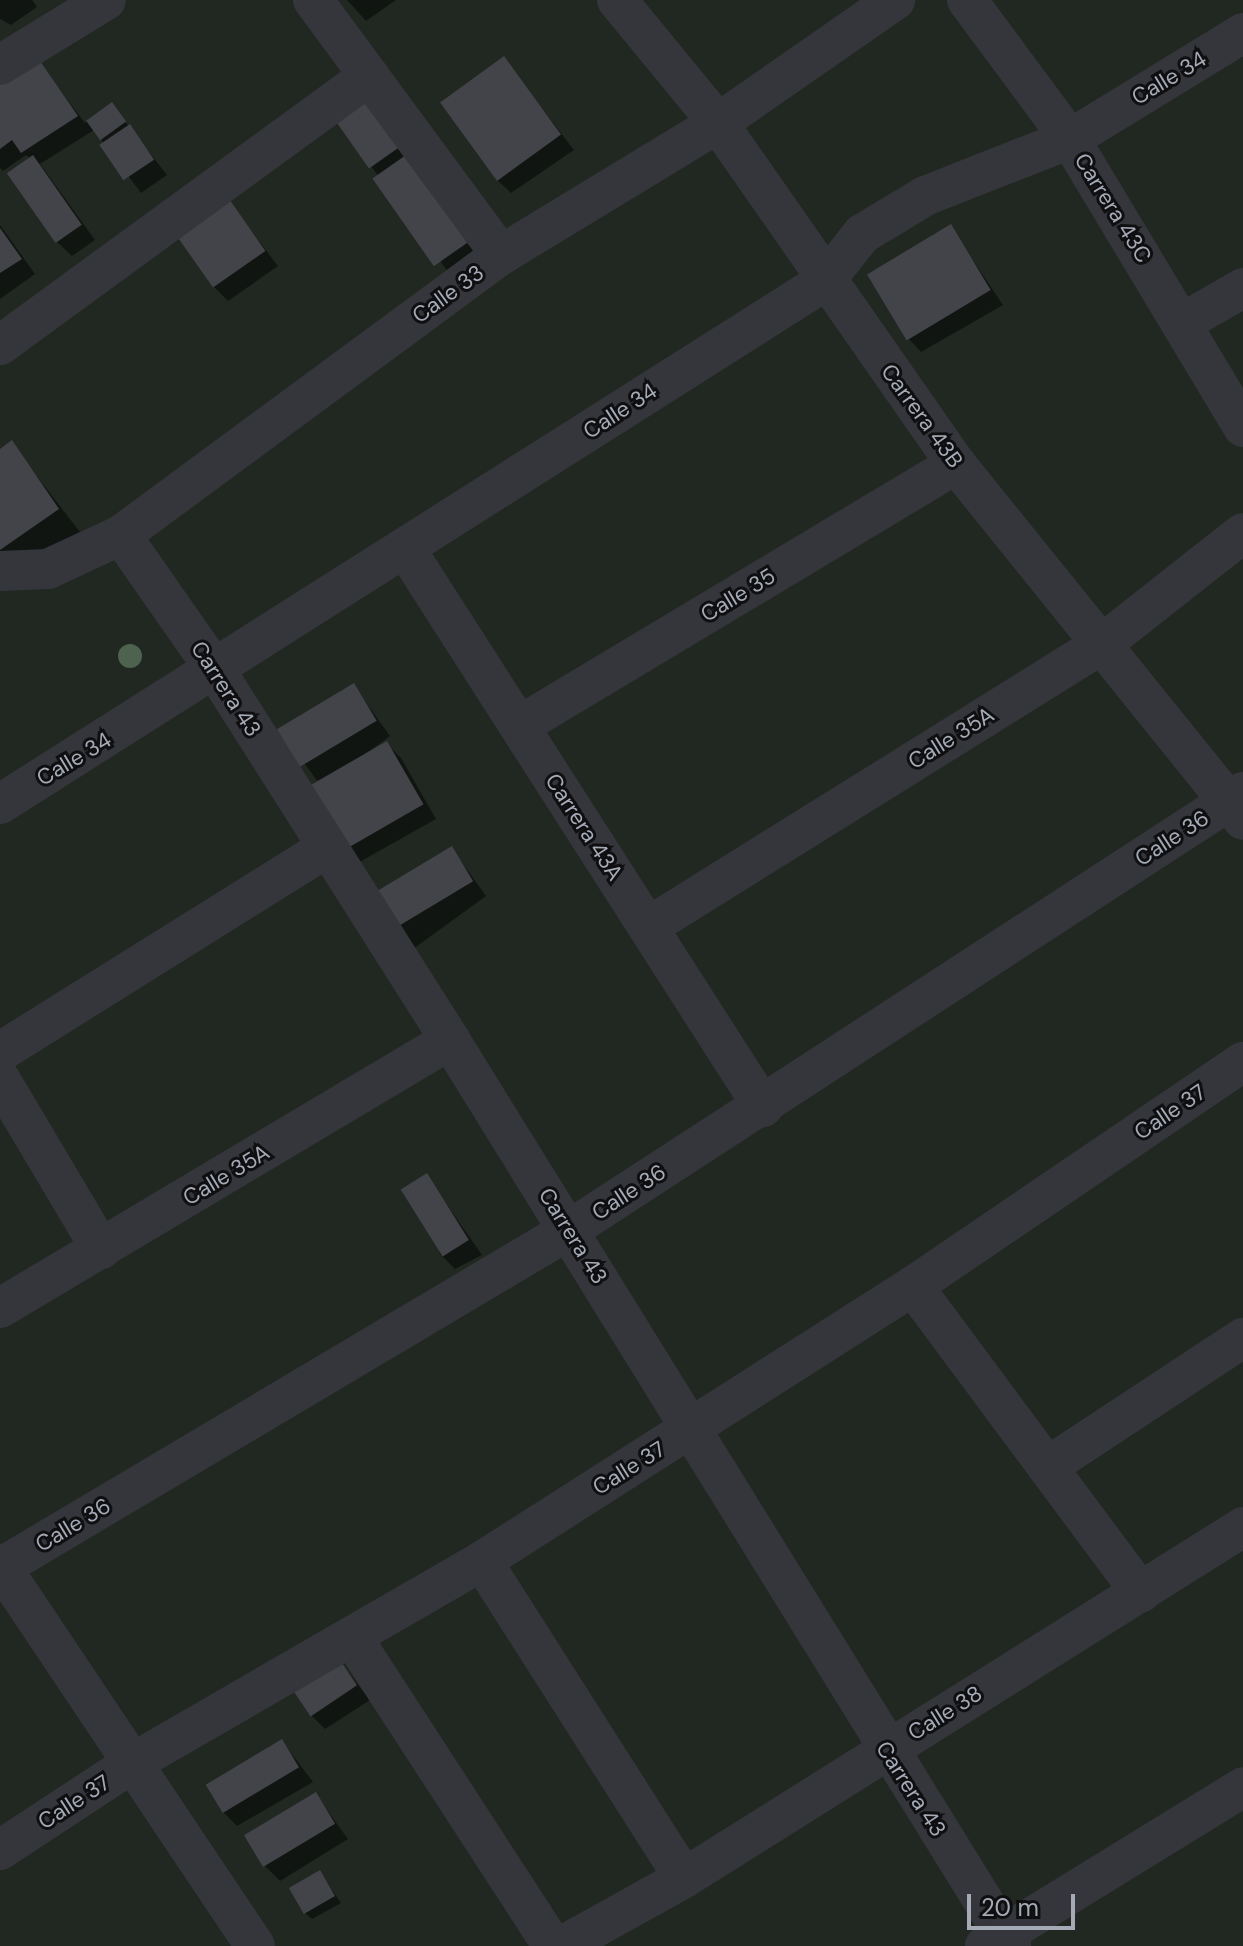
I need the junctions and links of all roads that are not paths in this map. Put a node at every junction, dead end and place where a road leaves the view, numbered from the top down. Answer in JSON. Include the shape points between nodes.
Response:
{"nodes":[{"id":1,"x":106,"y":0,"type":"edge"},
{"id":2,"x":313,"y":0,"type":"edge"},
{"id":3,"x":617,"y":0,"type":"edge"},
{"id":4,"x":895,"y":0,"type":"edge"},
{"id":5,"x":967,"y":0,"type":"edge"},
{"id":6,"x":1243,"y":33,"type":"edge"},
{"id":7,"x":0,"y":65,"type":"edge"},
{"id":8,"x":369,"y":76,"type":"junction"},
{"id":9,"x":718,"y":123,"type":"junction"},
{"id":10,"x":1070,"y":139,"type":"junction"},
{"id":11,"x":501,"y":255,"type":"junction"},
{"id":12,"x":825,"y":281,"type":"junction"},
{"id":13,"x":1243,"y":288,"type":"edge"},
{"id":14,"x":1184,"y":322,"type":"junction"},
{"id":15,"x":0,"y":345,"type":"edge"},
{"id":16,"x":1243,"y":427,"type":"edge"},
{"id":17,"x":956,"y":464,"type":"junction"},
{"id":18,"x":1243,"y":533,"type":"edge"},
{"id":19,"x":121,"y":535,"type":"junction"},
{"id":20,"x":405,"y":548,"type":"junction"},
{"id":21,"x":0,"y":571,"type":"edge"},
{"id":22,"x":1102,"y":644,"type":"junction"},
{"id":23,"x":216,"y":671,"type":"junction"},
{"id":24,"x":519,"y":726,"type":"junction"},
{"id":25,"x":0,"y":804,"type":"edge"},
{"id":26,"x":1238,"y":804,"type":"edge"},
{"id":27,"x":325,"y":849,"type":"junction"},
{"id":28,"x":648,"y":927,"type":"junction"},
{"id":29,"x":450,"y":1040,"type":"junction"},
{"id":30,"x":0,"y":1052,"type":"edge"},
{"id":31,"x":1243,"y":1062,"type":"edge"},
{"id":32,"x":0,"y":1079,"type":"edge"},
{"id":33,"x":763,"y":1107,"type":"junction"},
{"id":34,"x":569,"y":1230,"type":"junction"},
{"id":35,"x":101,"y":1249,"type":"junction"},
{"id":36,"x":913,"y":1286,"type":"junction"},
{"id":37,"x":0,"y":1308,"type":"edge"},
{"id":38,"x":1243,"y":1338,"type":"edge"},
{"id":39,"x":691,"y":1428,"type":"junction"},
{"id":40,"x":1047,"y":1467,"type":"junction"},
{"id":41,"x":1243,"y":1527,"type":"edge"},
{"id":42,"x":482,"y":1561,"type":"junction"},
{"id":43,"x":0,"y":1566,"type":"edge"},
{"id":44,"x":1141,"y":1593,"type":"junction"},
{"id":45,"x":352,"y":1637,"type":"junction"},
{"id":46,"x":886,"y":1749,"type":"junction"},
{"id":47,"x":134,"y":1762,"type":"junction"},
{"id":48,"x":1243,"y":1787,"type":"edge"},
{"id":49,"x":0,"y":1850,"type":"edge"},
{"id":50,"x":684,"y":1878,"type":"junction"},
{"id":51,"x":1000,"y":1942,"type":"edge"},
{"id":52,"x":255,"y":1946,"type":"edge"},
{"id":53,"x":553,"y":1946,"type":"edge"},
{"id":54,"x":562,"y":1946,"type":"edge"}],
"edges":[{"from":1,"to":7,"type":"street"},
{"from":2,"to":8,"type":"street"},
{"from":3,"to":9,"type":"street","name":"Carrera 43B"},
{"from":4,"to":9,"type":"street","name":"Calle 33"},
{"from":5,"to":10,"type":"street","name":"Carrera 43C"},
{"from":6,"to":10,"type":"street","name":"Calle 34"},
{"from":8,"to":11,"type":"street"},
{"from":8,"to":15,"type":"street"},
{"from":9,"to":11,"type":"street","name":"Calle 33"},
{"from":9,"to":12,"type":"street","name":"Carrera 43B"},
{"from":10,"to":12,"type":"street","name":"Calle 34","via":[[925,196],[862,234]]},
{"from":10,"to":14,"type":"street","name":"Carrera 43C"},
{"from":11,"to":19,"type":"street","name":"Calle 33"},
{"from":12,"to":17,"type":"street","name":"Carrera 43B"},
{"from":12,"to":20,"type":"street","name":"Calle 34"},
{"from":13,"to":14,"type":"street"},
{"from":14,"to":16,"type":"street","name":"Carrera 43C"},
{"from":17,"to":22,"type":"street","name":"Carrera 43B"},
{"from":17,"to":24,"type":"street","name":"Calle 35"},
{"from":18,"to":22,"type":"street","name":"Calle 35A"},
{"from":19,"to":21,"type":"street","name":"Calle 33","via":[[48,569]]},
{"from":19,"to":23,"type":"street","name":"Carrera 43"},
{"from":20,"to":23,"type":"street","name":"Calle 34"},
{"from":20,"to":24,"type":"street","name":"Carrera 43A"},
{"from":22,"to":26,"type":"street","name":"Carrera 43B"},
{"from":22,"to":28,"type":"street","name":"Calle 35A"},
{"from":23,"to":25,"type":"street","name":"Calle 34"},
{"from":23,"to":27,"type":"street","name":"Carrera 43"},
{"from":24,"to":28,"type":"street","name":"Carrera 43A"},
{"from":26,"to":33,"type":"street","name":"Calle 36"},
{"from":27,"to":29,"type":"street","name":"Carrera 43"},
{"from":27,"to":30,"type":"street"},
{"from":28,"to":33,"type":"street","name":"Carrera 43A"},
{"from":29,"to":34,"type":"street","name":"Carrera 43"},
{"from":29,"to":35,"type":"street","name":"Calle 35A"},
{"from":31,"to":36,"type":"street","name":"Calle 37"},
{"from":32,"to":35,"type":"street"},
{"from":33,"to":34,"type":"street","name":"Calle 36"},
{"from":34,"to":39,"type":"street","name":"Carrera 43"},
{"from":34,"to":43,"type":"street","name":"Calle 36"},
{"from":35,"to":37,"type":"street","name":"Calle 35A"},
{"from":36,"to":39,"type":"street","name":"Calle 37"},
{"from":36,"to":40,"type":"street"},
{"from":38,"to":40,"type":"street"},
{"from":39,"to":42,"type":"street","name":"Calle 37"},
{"from":39,"to":46,"type":"street","name":"Carrera 43"},
{"from":40,"to":44,"type":"street"},
{"from":41,"to":44,"type":"street","name":"Calle 38"},
{"from":42,"to":45,"type":"street","name":"Calle 37"},
{"from":42,"to":50,"type":"street"},
{"from":43,"to":47,"type":"street"},
{"from":44,"to":46,"type":"street","name":"Calle 38"},
{"from":45,"to":47,"type":"street","name":"Calle 37"},
{"from":45,"to":53,"type":"street"},
{"from":46,"to":50,"type":"street","name":"Calle 38"},
{"from":46,"to":51,"type":"street","name":"Carrera 43"},
{"from":47,"to":49,"type":"street","name":"Calle 37"},
{"from":47,"to":52,"type":"street"},
{"from":48,"to":51,"type":"street"},
{"from":50,"to":54,"type":"street","name":"Calle 38"}]}
